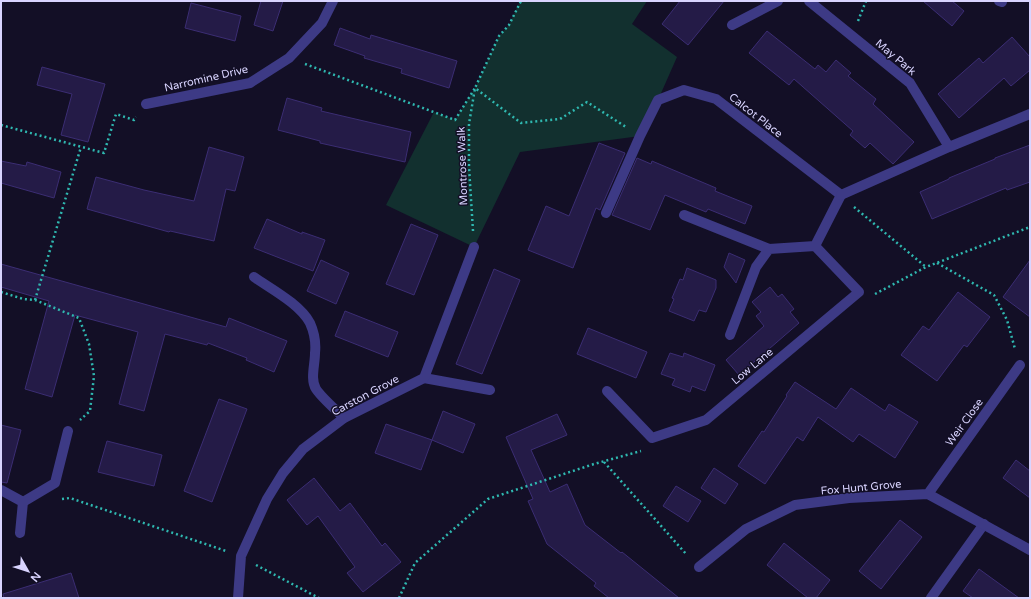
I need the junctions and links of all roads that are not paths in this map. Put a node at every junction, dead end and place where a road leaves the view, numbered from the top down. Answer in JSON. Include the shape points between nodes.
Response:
{"nodes":[{"id":1,"x":333,"y":1,"type":"edge"},
{"id":2,"x":778,"y":1,"type":"edge"},
{"id":3,"x":809,"y":1,"type":"edge"},
{"id":4,"x":732,"y":25,"type":"dead end"},
{"id":5,"x":146,"y":104,"type":"road end"},
{"id":6,"x":1030,"y":114,"type":"edge"},
{"id":7,"x":949,"y":148,"type":"junction"},
{"id":8,"x":841,"y":195,"type":"junction"},
{"id":9,"x":606,"y":213,"type":"dead end"},
{"id":10,"x":684,"y":215,"type":"dead end"},
{"id":11,"x":815,"y":246,"type":"junction"},
{"id":12,"x":474,"y":248,"type":"road end"},
{"id":13,"x":769,"y":249,"type":"junction"},
{"id":14,"x":254,"y":277,"type":"dead end"},
{"id":15,"x":730,"y":335,"type":"dead end"},
{"id":16,"x":1020,"y":365,"type":"road end"},
{"id":17,"x":424,"y":378,"type":"junction"},
{"id":18,"x":490,"y":390,"type":"dead end"},
{"id":19,"x":607,"y":391,"type":"dead end"},
{"id":20,"x":344,"y":418,"type":"junction"},
{"id":21,"x":68,"y":431,"type":"road end"},
{"id":22,"x":1,"y":490,"type":"edge"},
{"id":23,"x":928,"y":494,"type":"junction"},
{"id":24,"x":23,"y":502,"type":"junction"},
{"id":25,"x":984,"y":524,"type":"junction"},
{"id":26,"x":20,"y":533,"type":"dead end"},
{"id":27,"x":1030,"y":550,"type":"edge"},
{"id":28,"x":699,"y":567,"type":"road end"},
{"id":29,"x":238,"y":598,"type":"edge"},
{"id":30,"x":931,"y":598,"type":"edge"}],
"edges":[{"from":1,"to":5,"type":"street","name":"Narromine Drive","via":[[322,23],[290,58],[250,83]]},
{"from":2,"to":4,"type":"street"},
{"from":3,"to":7,"type":"street","name":"May Park","via":[[910,83]]},
{"from":6,"to":7,"type":"street"},
{"from":7,"to":8,"type":"street"},
{"from":8,"to":9,"type":"street","name":"Calcot Place","via":[[716,99],[684,90],[658,100]]},
{"from":8,"to":11,"type":"street"},
{"from":10,"to":13,"type":"street"},
{"from":11,"to":13,"type":"street"},
{"from":11,"to":19,"type":"street","name":"Low Lane","via":[[859,292],[706,420],[652,438]]},
{"from":12,"to":17,"type":"street"},
{"from":13,"to":15,"type":"street","via":[[756,267]]},
{"from":14,"to":20,"type":"street","via":[[291,303],[310,324],[316,354],[313,372],[316,389]]},
{"from":16,"to":23,"type":"street","name":"Weir Close"},
{"from":17,"to":18,"type":"street"},
{"from":17,"to":20,"type":"street","name":"Carston Grove"},
{"from":20,"to":29,"type":"street","name":"Carston Grove","via":[[303,449],[283,473],[267,499],[241,556]]},
{"from":21,"to":24,"type":"street","via":[[55,483]]},
{"from":22,"to":24,"type":"street"},
{"from":23,"to":25,"type":"street"},
{"from":23,"to":28,"type":"street","name":"Fox Hunt Grove","via":[[849,498],[795,505],[746,529]]},
{"from":24,"to":26,"type":"street"},
{"from":25,"to":27,"type":"street"},
{"from":25,"to":30,"type":"street"}]}
